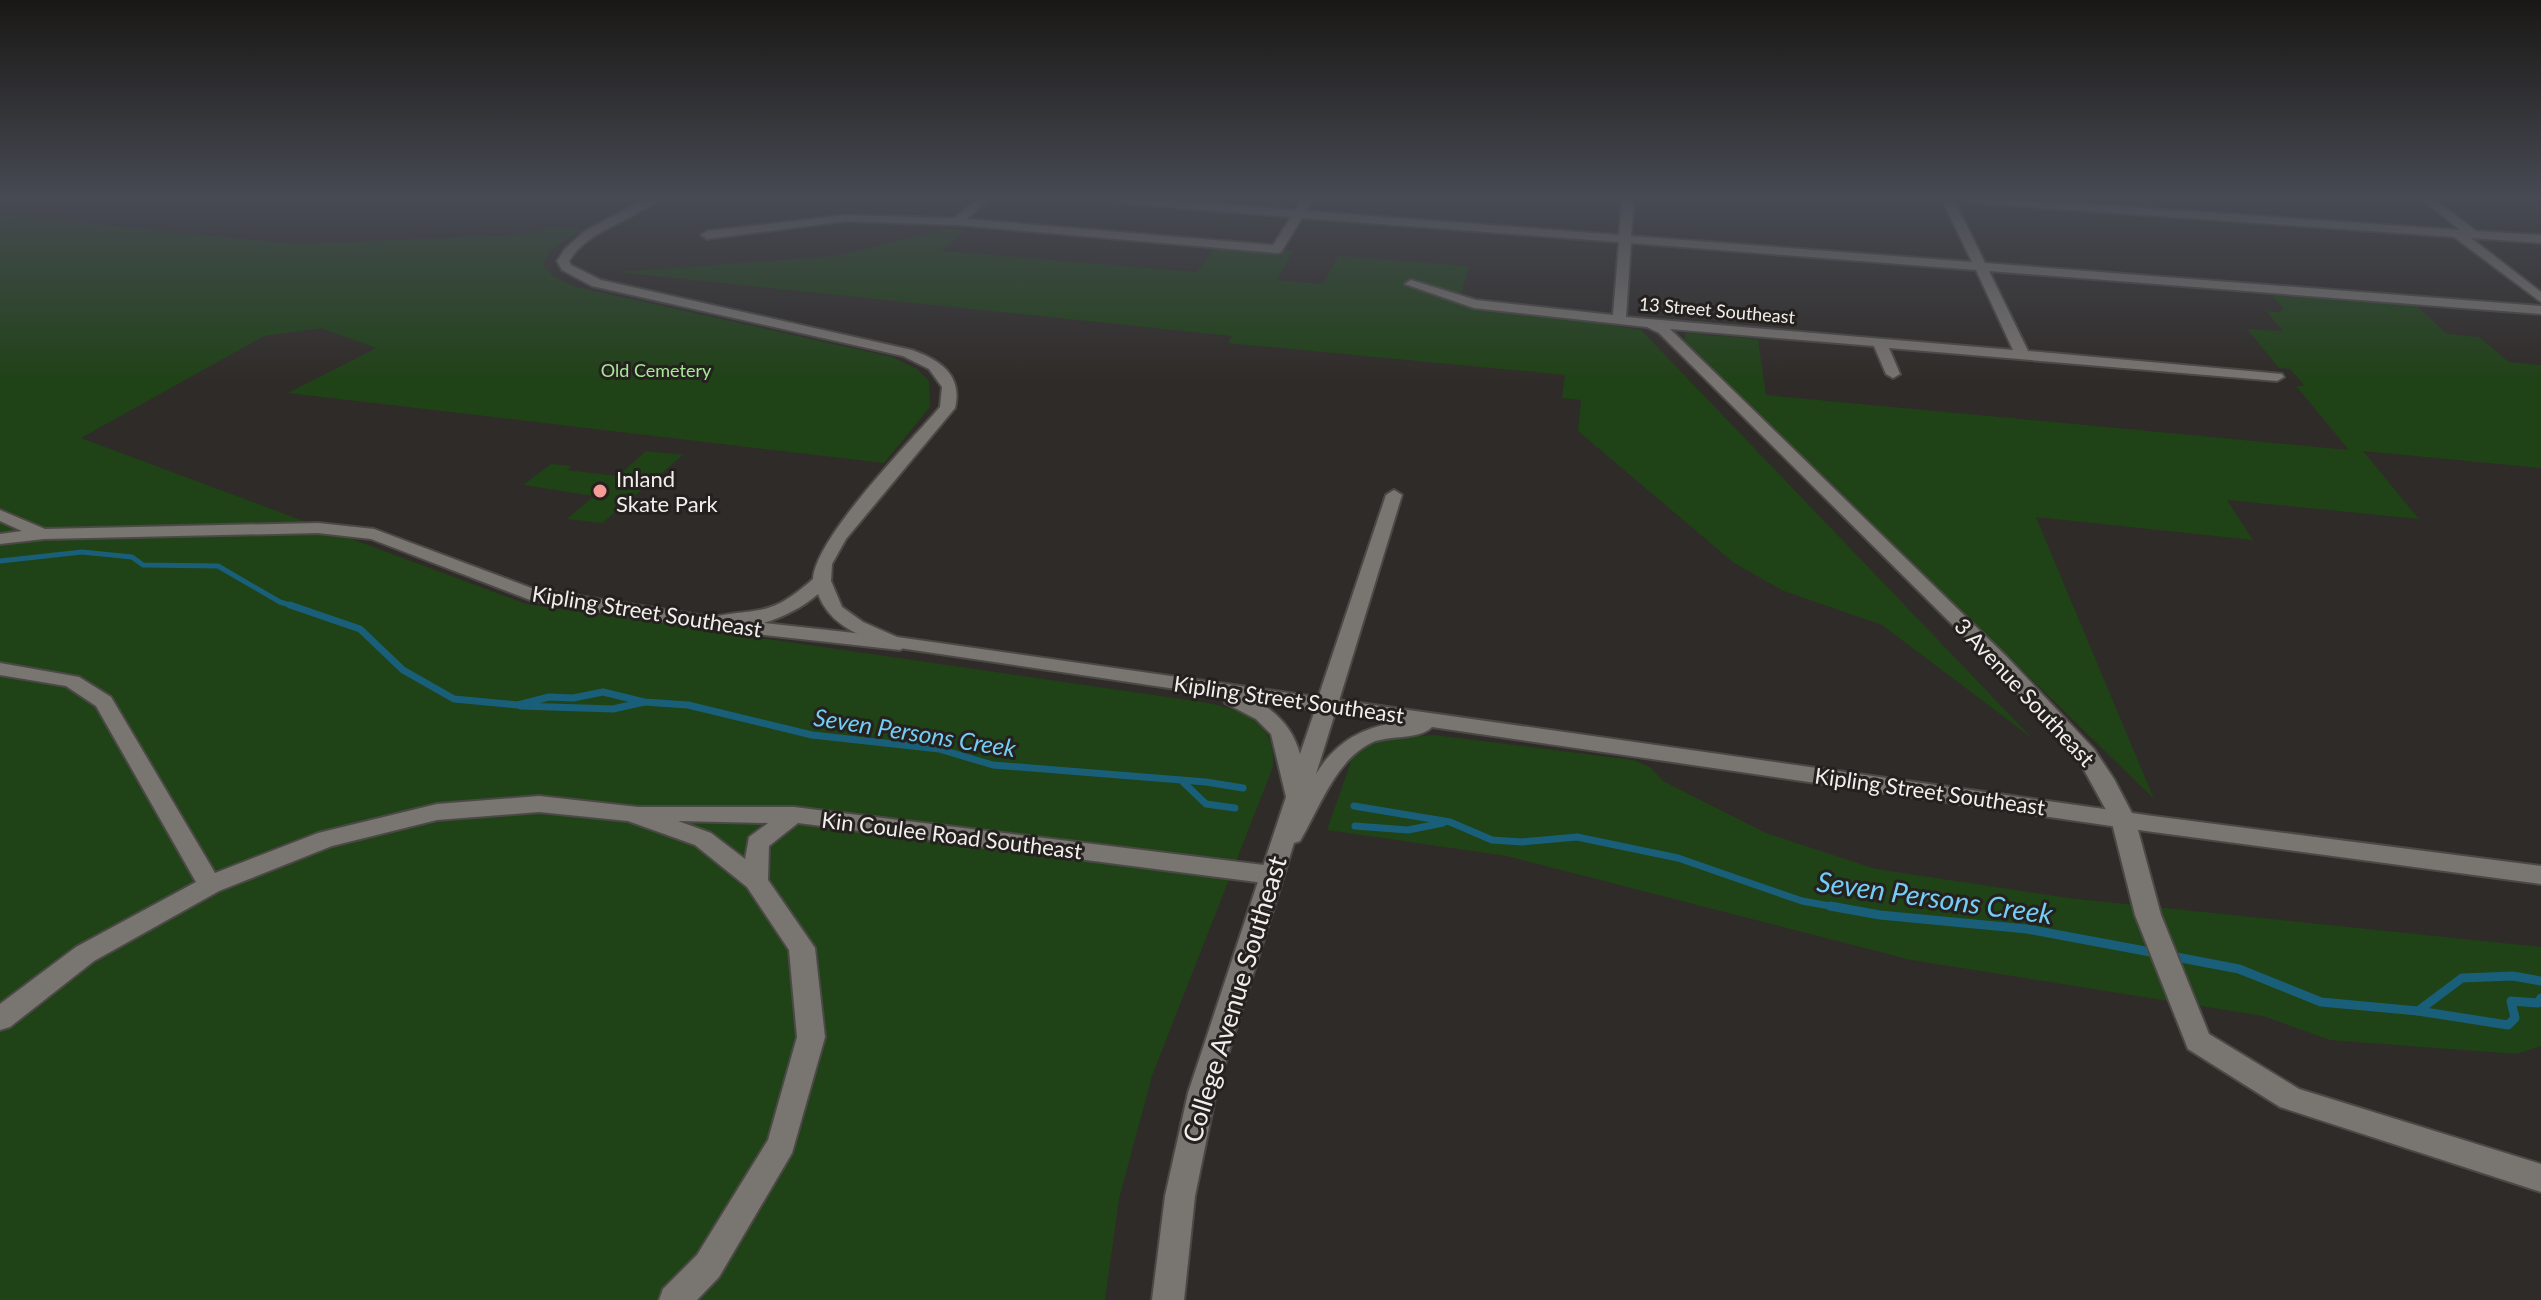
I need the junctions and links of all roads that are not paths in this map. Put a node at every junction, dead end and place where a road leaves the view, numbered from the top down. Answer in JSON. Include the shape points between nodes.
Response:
{"nodes":[{"id":1,"x":563,"y":261,"type":"edge"},
{"id":2,"x":1623,"y":261,"type":"edge"},
{"id":3,"x":1897,"y":261,"type":"edge"},
{"id":4,"x":1977,"y":261,"type":"edge"},
{"id":5,"x":2493,"y":261,"type":"edge"},
{"id":6,"x":1980,"y":267,"type":"junction"},
{"id":7,"x":1411,"y":284,"type":"dead end"},
{"id":8,"x":2541,"y":298,"type":"edge"},
{"id":9,"x":2541,"y":310,"type":"edge"},
{"id":10,"x":1619,"y":320,"type":"junction"},
{"id":11,"x":1649,"y":322,"type":"junction"},
{"id":12,"x":1880,"y":343,"type":"junction"},
{"id":13,"x":2023,"y":355,"type":"junction"},
{"id":14,"x":1893,"y":374,"type":"dead end"},
{"id":15,"x":2277,"y":377,"type":"dead end"},
{"id":16,"x":1394,"y":495,"type":"dead end"},
{"id":17,"x":4,"y":521,"type":"edge"},
{"id":18,"x":44,"y":534,"type":"junction"},
{"id":19,"x":0,"y":539,"type":"edge"},
{"id":20,"x":822,"y":581,"type":"junction"},
{"id":21,"x":711,"y":623,"type":"junction"},
{"id":22,"x":923,"y":646,"type":"junction"},
{"id":23,"x":0,"y":669,"type":"edge"},
{"id":24,"x":1194,"y":685,"type":"junction"},
{"id":25,"x":1327,"y":704,"type":"junction"},
{"id":26,"x":1490,"y":728,"type":"junction"},
{"id":27,"x":1294,"y":805,"type":"junction"},
{"id":28,"x":630,"y":813,"type":"junction"},
{"id":29,"x":794,"y":815,"type":"junction"},
{"id":30,"x":2123,"y":819,"type":"junction"},
{"id":31,"x":1275,"y":865,"type":"junction"},
{"id":32,"x":2541,"y":875,"type":"edge"},
{"id":33,"x":756,"y":881,"type":"junction"},
{"id":34,"x":210,"y":885,"type":"junction"},
{"id":35,"x":0,"y":1019,"type":"edge"},
{"id":36,"x":2541,"y":1178,"type":"edge"},
{"id":37,"x":675,"y":1300,"type":"edge"},
{"id":38,"x":1168,"y":1300,"type":"edge"}],
"edges":[{"from":1,"to":20,"type":"street","via":[[597,283],[935,363],[952,388],[952,397],[934,427],[838,537],[823,564]]},
{"from":2,"to":10,"type":"street"},
{"from":3,"to":6,"type":"street"},
{"from":4,"to":6,"type":"street"},
{"from":5,"to":8,"type":"street"},
{"from":6,"to":9,"type":"street"},
{"from":6,"to":13,"type":"street"},
{"from":7,"to":10,"type":"street","name":"13 Street Southeast","via":[[1474,304]]},
{"from":10,"to":11,"type":"street","name":"13 Street Southeast"},
{"from":11,"to":12,"type":"street","name":"13 Street Southeast"},
{"from":11,"to":30,"type":"street","name":"3 Avenue Southeast","via":[[1664,330],[1999,660],[2086,754]]},
{"from":12,"to":13,"type":"street","name":"13 Street Southeast"},
{"from":12,"to":14,"type":"street"},
{"from":13,"to":15,"type":"street","name":"13 Street Southeast"},
{"from":16,"to":25,"type":"street","name":"College Avenue Southeast"},
{"from":17,"to":18,"type":"street"},
{"from":18,"to":19,"type":"street","name":"Kipling Street Southeast"},
{"from":18,"to":21,"type":"street","name":"Kipling Street Southeast","via":[[352,529],[530,594]]},
{"from":20,"to":21,"type":"street","via":[[778,615]]},
{"from":20,"to":22,"type":"street","via":[[828,600],[843,618],[893,642]]},
{"from":21,"to":22,"type":"street","name":"Kipling Street Southeast"},
{"from":22,"to":24,"type":"street","name":"Kipling Street Southeast"},
{"from":23,"to":34,"type":"street","via":[[72,681],[104,702]]},
{"from":24,"to":25,"type":"street","name":"Kipling Street Southeast"},
{"from":24,"to":27,"type":"street","via":[[1268,715],[1288,745]]},
{"from":25,"to":26,"type":"street","name":"Kipling Street Southeast"},
{"from":25,"to":27,"type":"street","name":"College Avenue Southeast"},
{"from":26,"to":30,"type":"street","name":"Kipling Street Southeast"},
{"from":26,"to":31,"type":"street","via":[[1395,728],[1352,742]]},
{"from":27,"to":31,"type":"street","name":"College Avenue Southeast"},
{"from":28,"to":29,"type":"street","name":"Kin Coulee Road Southeast"},
{"from":28,"to":33,"type":"street","via":[[703,839]]},
{"from":28,"to":34,"type":"street","via":[[539,804],[437,812],[326,839]]},
{"from":29,"to":31,"type":"street","name":"Kin Coulee Road Southeast"},
{"from":29,"to":33,"type":"street","via":[[757,843]]},
{"from":30,"to":32,"type":"street","name":"Kipling Street Southeast"},
{"from":30,"to":36,"type":"street","name":"3 Avenue Southeast","via":[[2148,915],[2198,1041],[2290,1098]]},
{"from":31,"to":38,"type":"street","name":"College Avenue Southeast","via":[[1186,1154]]},
{"from":33,"to":37,"type":"street","via":[[802,948],[811,1037],[782,1144],[708,1266]]},
{"from":34,"to":35,"type":"street","via":[[85,954]]}]}
